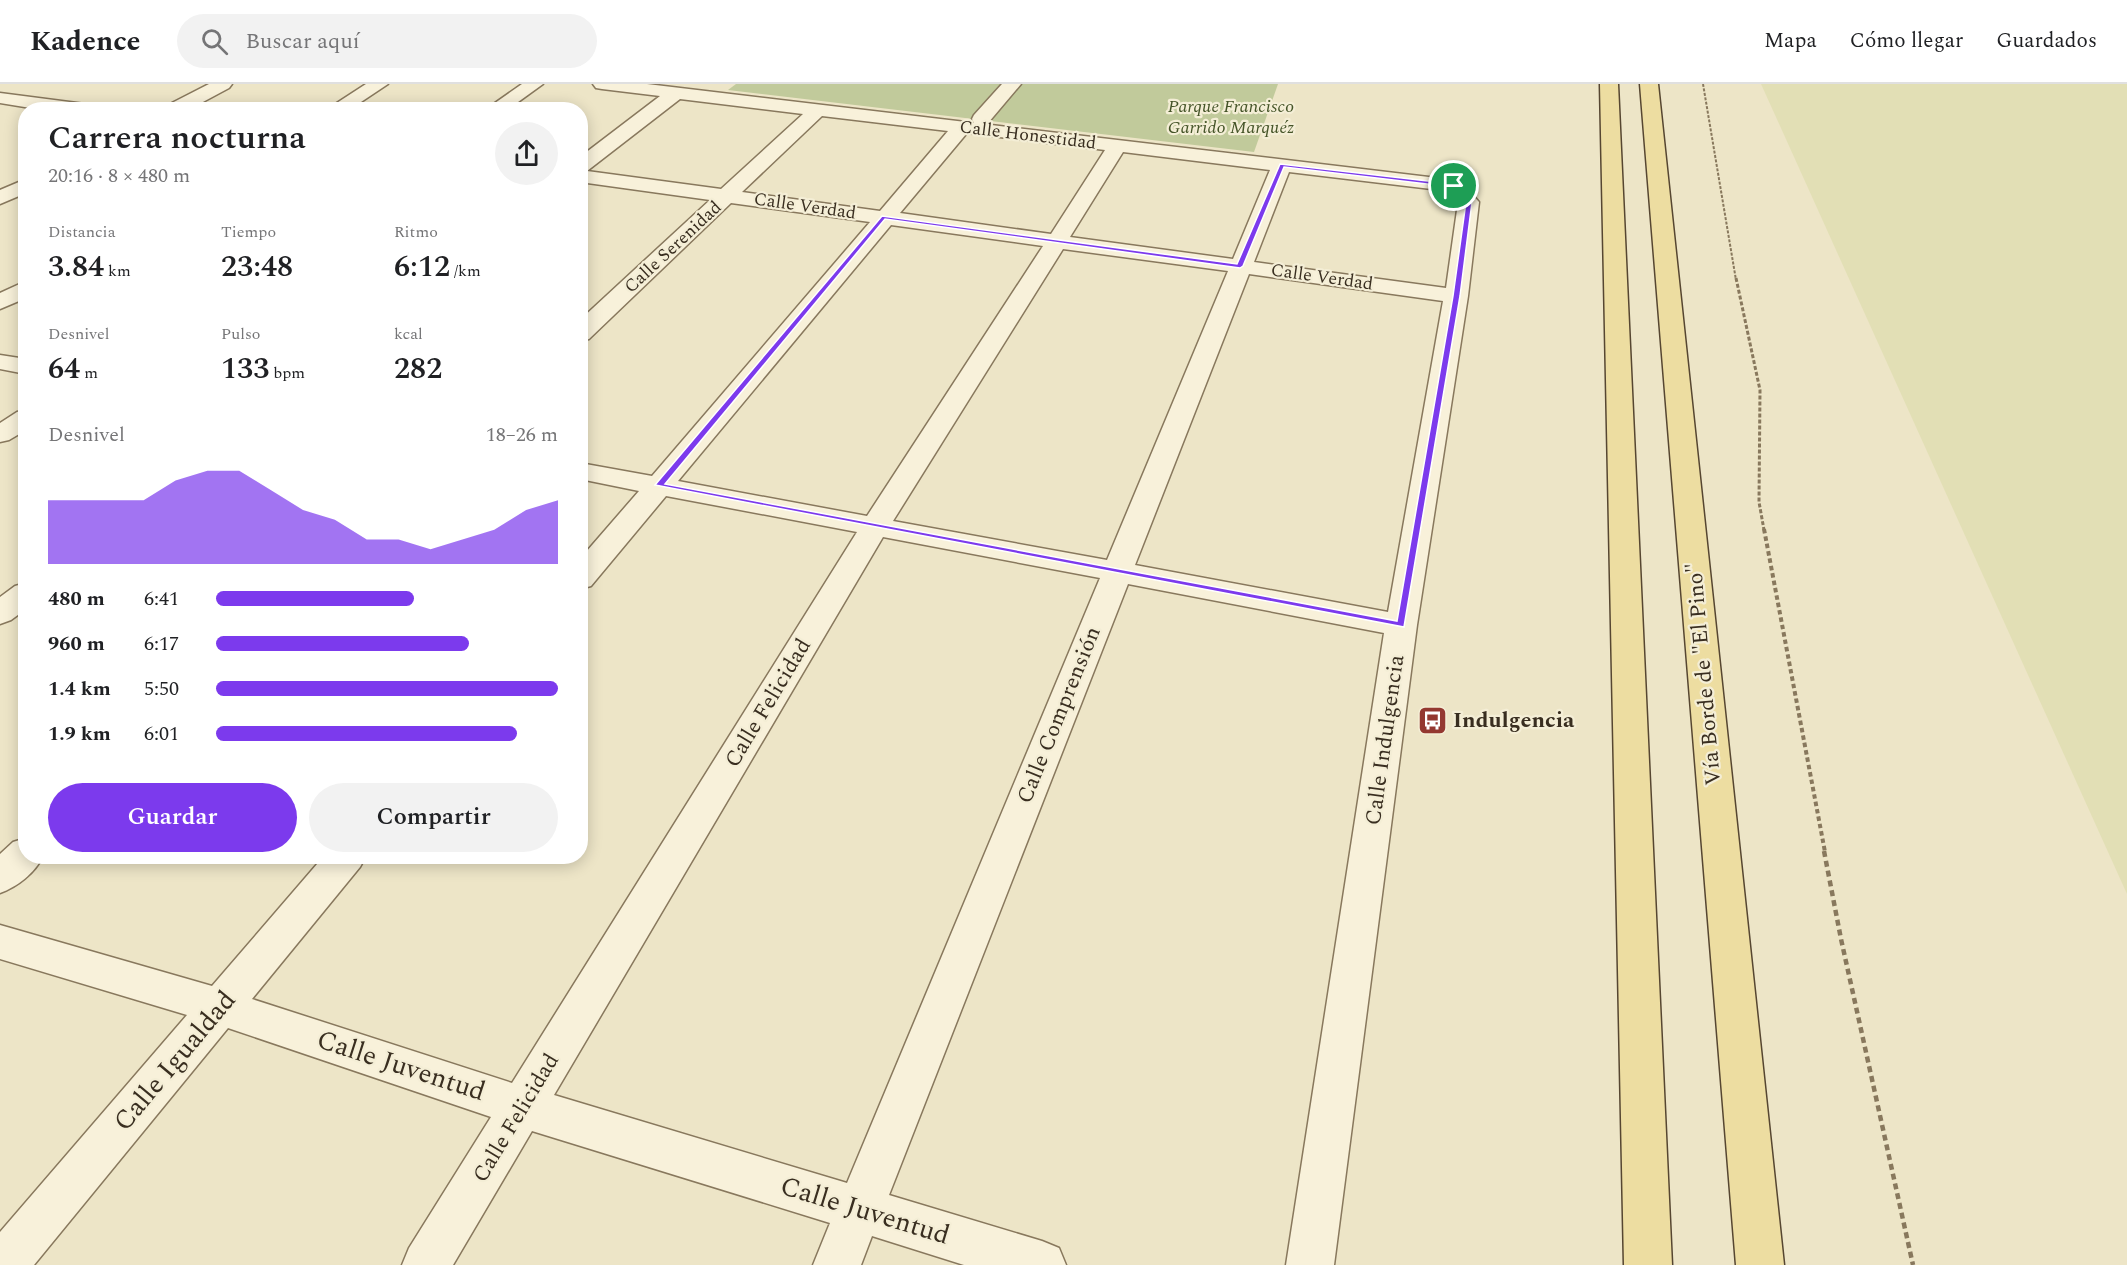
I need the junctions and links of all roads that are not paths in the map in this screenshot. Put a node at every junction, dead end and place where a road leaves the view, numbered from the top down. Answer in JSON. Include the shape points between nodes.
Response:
{"nodes":[{"id":1,"x":223,"y":84,"type":"edge"},
{"id":2,"x":379,"y":84,"type":"edge"},
{"id":3,"x":534,"y":84,"type":"edge"},
{"id":4,"x":602,"y":84,"type":"edge"},
{"id":5,"x":1012,"y":84,"type":"edge"},
{"id":6,"x":1609,"y":84,"type":"edge"},
{"id":7,"x":1649,"y":84,"type":"edge"},
{"id":8,"x":63,"y":89,"type":"dead end"},
{"id":9,"x":676,"y":93,"type":"junction"},
{"id":10,"x":0,"y":98,"type":"edge"},
{"id":11,"x":26,"y":102,"type":"edge"},
{"id":12,"x":34,"y":102,"type":"edge"},
{"id":13,"x":188,"y":102,"type":"edge"},
{"id":14,"x":348,"y":102,"type":"edge"},
{"id":15,"x":506,"y":102,"type":"edge"},
{"id":16,"x":18,"y":109,"type":"edge"},
{"id":17,"x":817,"y":110,"type":"junction"},
{"id":18,"x":0,"y":117,"type":"edge"},
{"id":19,"x":971,"y":123,"type":"junction"},
{"id":20,"x":1119,"y":146,"type":"junction"},
{"id":21,"x":588,"y":161,"type":"edge"},
{"id":22,"x":1282,"y":165,"type":"junction"},
{"id":23,"x":588,"y":177,"type":"edge"},
{"id":24,"x":1454,"y":186,"type":"joint"},
{"id":25,"x":18,"y":188,"type":"edge"},
{"id":26,"x":728,"y":195,"type":"junction"},
{"id":27,"x":0,"y":198,"type":"edge"},
{"id":28,"x":884,"y":217,"type":"junction"},
{"id":29,"x":1057,"y":241,"type":"junction"},
{"id":30,"x":1240,"y":266,"type":"junction"},
{"id":31,"x":18,"y":292,"type":"edge"},
{"id":32,"x":1456,"y":296,"type":"junction"},
{"id":33,"x":0,"y":302,"type":"edge"},
{"id":34,"x":588,"y":326,"type":"edge"},
{"id":35,"x":0,"y":362,"type":"edge"},
{"id":36,"x":18,"y":365,"type":"edge"},
{"id":37,"x":18,"y":423,"type":"edge"},
{"id":38,"x":0,"y":434,"type":"edge"},
{"id":39,"x":588,"y":472,"type":"edge"},
{"id":40,"x":659,"y":485,"type":"junction"},
{"id":41,"x":876,"y":525,"type":"junction"},
{"id":42,"x":588,"y":569,"type":"edge"},
{"id":43,"x":1117,"y":572,"type":"junction"},
{"id":44,"x":18,"y":599,"type":"edge"},
{"id":45,"x":0,"y":613,"type":"edge"},
{"id":46,"x":1401,"y":625,"type":"junction"},
{"id":47,"x":18,"y":860,"type":"edge"},
{"id":48,"x":340,"y":864,"type":"edge"},
{"id":49,"x":0,"y":877,"type":"edge"},
{"id":50,"x":0,"y":942,"type":"edge"},
{"id":51,"x":221,"y":1007,"type":"junction"},
{"id":52,"x":523,"y":1107,"type":"junction"},
{"id":53,"x":859,"y":1210,"type":"junction"},
{"id":54,"x":3,"y":1265,"type":"edge"},
{"id":55,"x":426,"y":1265,"type":"edge"},
{"id":56,"x":837,"y":1265,"type":"edge"},
{"id":57,"x":1042,"y":1265,"type":"edge"},
{"id":58,"x":1310,"y":1265,"type":"edge"},
{"id":59,"x":1648,"y":1265,"type":"edge"},
{"id":60,"x":1760,"y":1265,"type":"edge"}],
"edges":[{"from":1,"to":13,"type":"street"},
{"from":2,"to":14,"type":"street"},
{"from":3,"to":15,"type":"street"},
{"from":4,"to":9,"type":"street","name":"Calle Honestidad"},
{"from":5,"to":19,"type":"street"},
{"from":6,"to":59,"type":"main road"},
{"from":7,"to":60,"type":"main road","name":"Vía Borde de \"El Pino\""},
{"from":8,"to":12,"type":"street"},
{"from":9,"to":17,"type":"street","name":"Calle Honestidad"},
{"from":9,"to":21,"type":"street"},
{"from":10,"to":11,"type":"street"},
{"from":16,"to":18,"type":"street"},
{"from":17,"to":19,"type":"street","name":"Calle Honestidad"},
{"from":17,"to":26,"type":"street","name":"Calle Serenidad"},
{"from":19,"to":20,"type":"street","name":"Calle Honestidad"},
{"from":19,"to":28,"type":"street"},
{"from":20,"to":22,"type":"street","name":"Calle Honestidad"},
{"from":20,"to":29,"type":"street","name":"Calle Felicidad"},
{"from":22,"to":24,"type":"street","name":"Calle Honestidad"},
{"from":22,"to":30,"type":"street","name":"Calle Comprensión"},
{"from":23,"to":26,"type":"street","name":"Calle Verdad"},
{"from":24,"to":32,"type":"street","name":"Calle Indulgencia","via":[[1469,202]]},
{"from":25,"to":27,"type":"street"},
{"from":26,"to":28,"type":"street","name":"Calle Verdad"},
{"from":26,"to":34,"type":"street","name":"Calle Serenidad"},
{"from":28,"to":29,"type":"street","name":"Calle Verdad"},
{"from":28,"to":40,"type":"street"},
{"from":29,"to":30,"type":"street","name":"Calle Verdad"},
{"from":29,"to":41,"type":"street","name":"Calle Felicidad"},
{"from":30,"to":32,"type":"street","name":"Calle Verdad"},
{"from":30,"to":43,"type":"street","name":"Calle Comprensión"},
{"from":31,"to":33,"type":"street"},
{"from":32,"to":46,"type":"street","name":"Calle Indulgencia"},
{"from":35,"to":36,"type":"street"},
{"from":37,"to":38,"type":"street"},
{"from":39,"to":40,"type":"street"},
{"from":40,"to":41,"type":"street"},
{"from":40,"to":42,"type":"street"},
{"from":41,"to":43,"type":"street"},
{"from":41,"to":52,"type":"street","name":"Calle Felicidad"},
{"from":43,"to":46,"type":"street"},
{"from":43,"to":53,"type":"street","name":"Calle Comprensión"},
{"from":44,"to":45,"type":"street"},
{"from":46,"to":58,"type":"street","name":"Calle Indulgencia"},
{"from":47,"to":49,"type":"street"},
{"from":48,"to":51,"type":"street","name":"Calle Igualdad"},
{"from":50,"to":51,"type":"street","name":"Calle Juventud"},
{"from":51,"to":52,"type":"street","name":"Calle Juventud"},
{"from":51,"to":54,"type":"street","name":"Calle Igualdad"},
{"from":52,"to":53,"type":"street","name":"Calle Juventud"},
{"from":52,"to":55,"type":"street","name":"Calle Felicidad"},
{"from":53,"to":56,"type":"street","name":"Calle Comprensión"},
{"from":53,"to":57,"type":"street","name":"Calle Juventud"}]}
